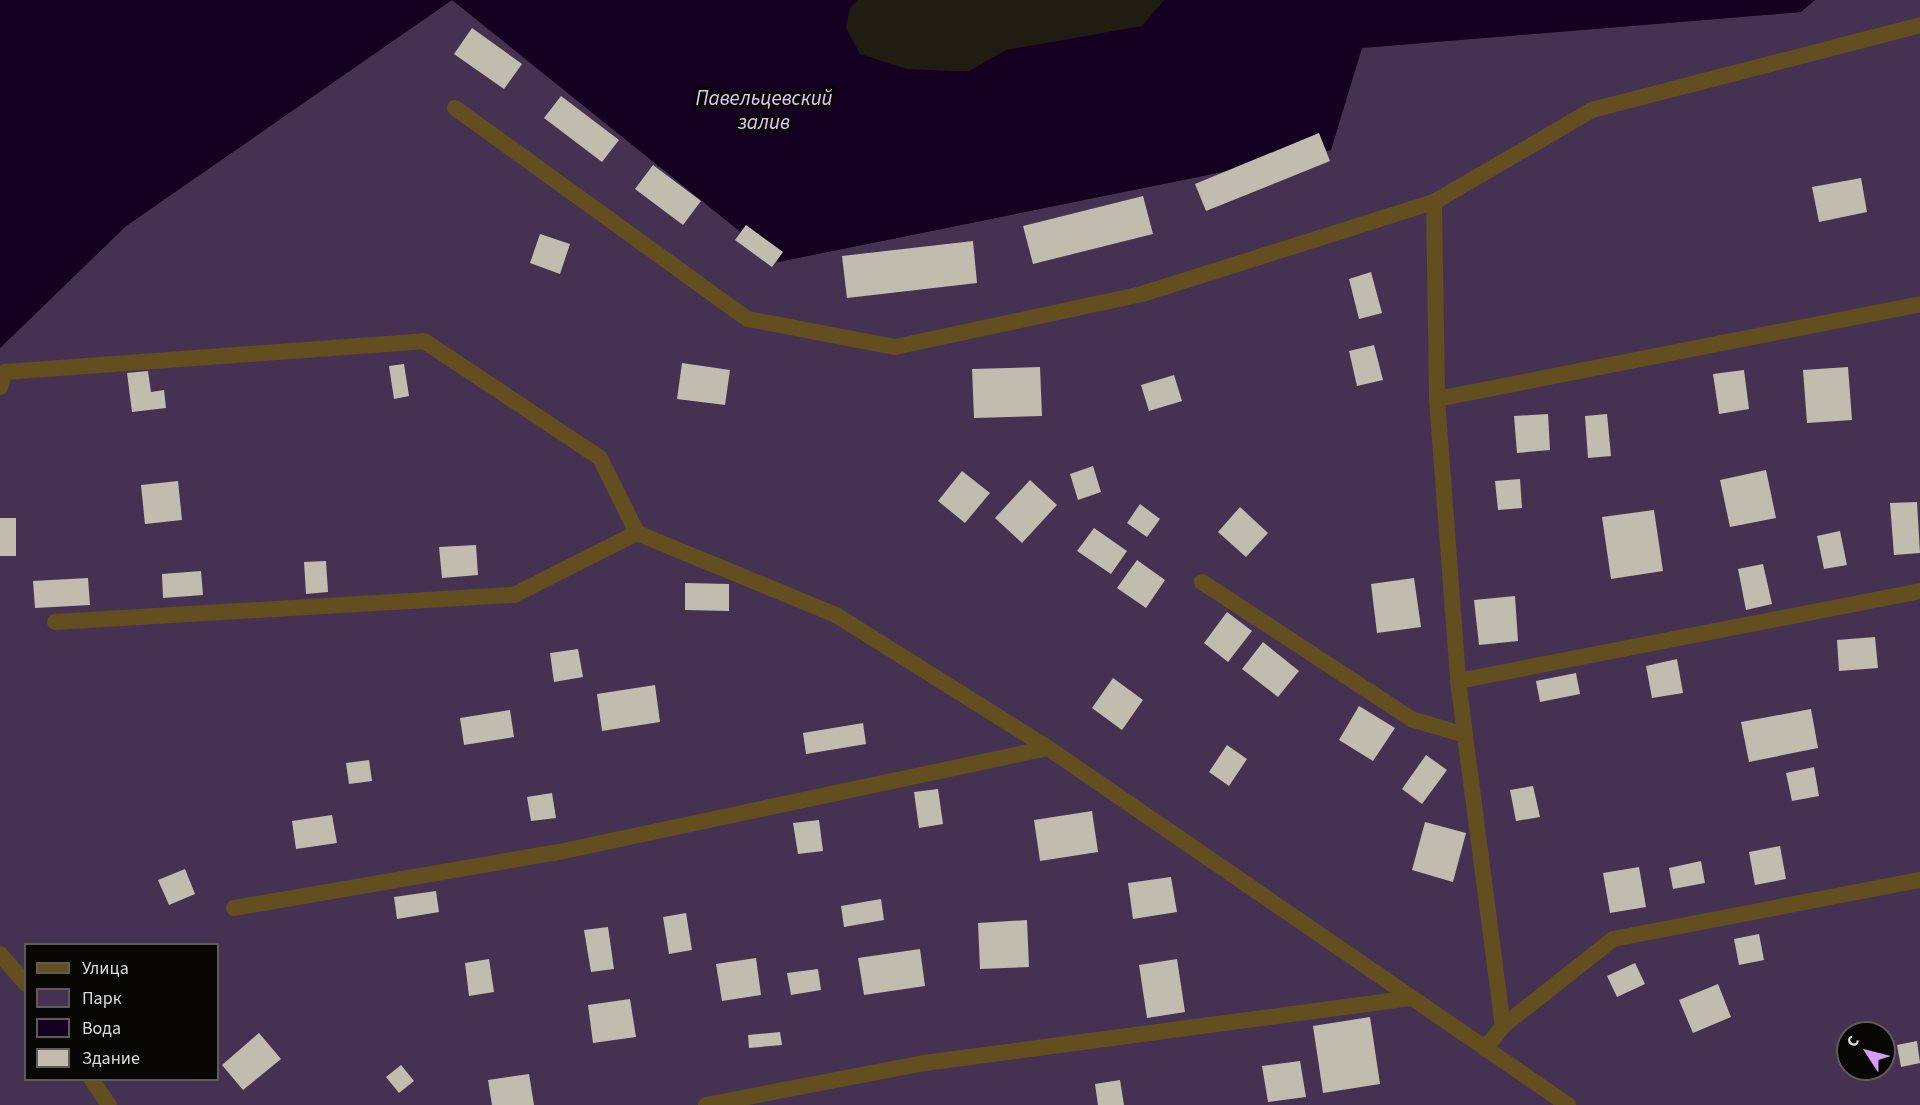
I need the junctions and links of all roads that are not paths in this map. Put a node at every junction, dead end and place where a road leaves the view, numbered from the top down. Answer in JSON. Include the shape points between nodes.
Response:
{"nodes":[{"id":1,"x":1920,"y":25,"type":"edge"},
{"id":2,"x":455,"y":108,"type":"dead end"},
{"id":3,"x":1434,"y":202,"type":"junction"},
{"id":4,"x":1920,"y":304,"type":"edge"},
{"id":5,"x":0,"y":387,"type":"edge"},
{"id":6,"x":1437,"y":399,"type":"junction"},
{"id":7,"x":637,"y":533,"type":"junction"},
{"id":8,"x":1203,"y":582,"type":"dead end"},
{"id":9,"x":1920,"y":591,"type":"edge"},
{"id":10,"x":55,"y":622,"type":"dead end"},
{"id":11,"x":1458,"y":681,"type":"junction"},
{"id":12,"x":1465,"y":735,"type":"junction"},
{"id":13,"x":1048,"y":748,"type":"junction"},
{"id":14,"x":1920,"y":880,"type":"edge"},
{"id":15,"x":234,"y":908,"type":"dead end"},
{"id":16,"x":0,"y":954,"type":"edge"},
{"id":17,"x":24,"y":982,"type":"edge"},
{"id":18,"x":1411,"y":998,"type":"junction"},
{"id":19,"x":1503,"y":1026,"type":"junction"},
{"id":20,"x":1485,"y":1048,"type":"junction"},
{"id":21,"x":93,"y":1081,"type":"edge"},
{"id":22,"x":109,"y":1105,"type":"edge"},
{"id":23,"x":706,"y":1105,"type":"edge"},
{"id":24,"x":1568,"y":1105,"type":"edge"}],
"edges":[{"from":1,"to":3,"type":"street","via":[[1592,110]]},
{"from":2,"to":3,"type":"street","via":[[748,320],[895,347],[1142,294]]},
{"from":3,"to":6,"type":"street"},
{"from":4,"to":6,"type":"street"},
{"from":5,"to":7,"type":"street","via":[[5,372],[424,341],[600,458]]},
{"from":6,"to":11,"type":"street"},
{"from":7,"to":10,"type":"street","via":[[514,595]]},
{"from":7,"to":13,"type":"street","via":[[836,615]]},
{"from":8,"to":12,"type":"street","via":[[1411,719]]},
{"from":9,"to":11,"type":"street"},
{"from":11,"to":12,"type":"street"},
{"from":12,"to":19,"type":"street"},
{"from":13,"to":15,"type":"street","via":[[554,853]]},
{"from":13,"to":18,"type":"street"},
{"from":14,"to":19,"type":"street","via":[[1613,939]]},
{"from":16,"to":17,"type":"street"},
{"from":18,"to":20,"type":"street"},
{"from":18,"to":23,"type":"street","via":[[925,1063]]},
{"from":19,"to":20,"type":"street"},
{"from":20,"to":24,"type":"street"},
{"from":21,"to":22,"type":"street"}]}
